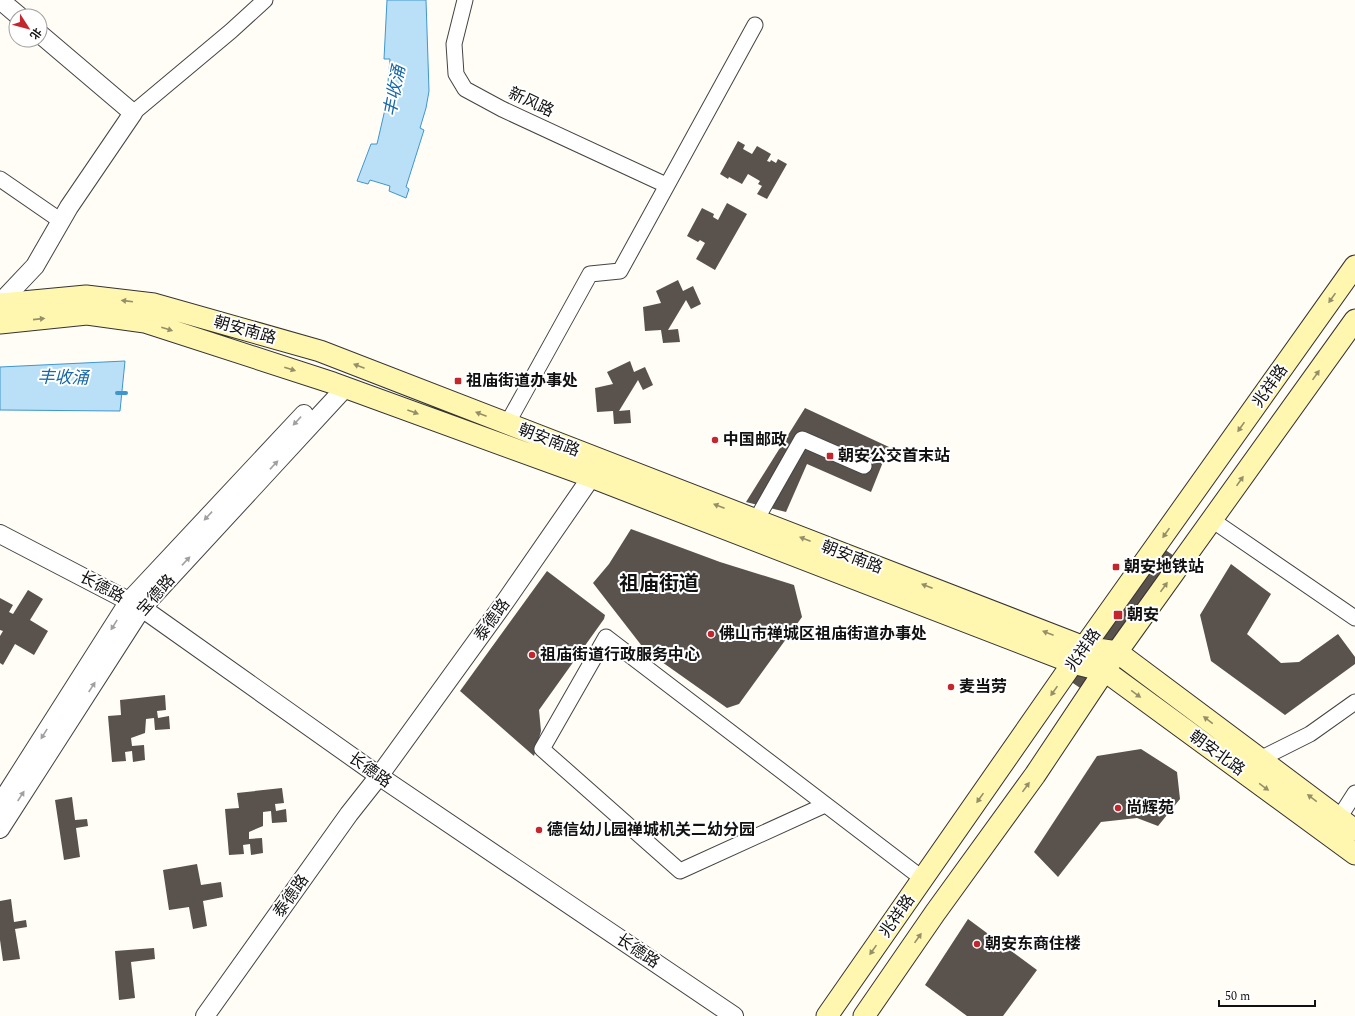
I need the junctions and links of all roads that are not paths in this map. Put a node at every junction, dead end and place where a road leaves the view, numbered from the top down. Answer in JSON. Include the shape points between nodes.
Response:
{"nodes":[{"id":1,"x":0,"y":0,"type":"edge"},
{"id":2,"x":265,"y":0,"type":"edge"},
{"id":3,"x":465,"y":0,"type":"edge"},
{"id":4,"x":10,"y":8,"type":"edge"},
{"id":5,"x":755,"y":24,"type":"dead end"},
{"id":6,"x":48,"y":41,"type":"edge"},
{"id":7,"x":133,"y":113,"type":"junction"},
{"id":8,"x":0,"y":179,"type":"edge"},
{"id":9,"x":666,"y":185,"type":"junction"},
{"id":10,"x":61,"y":221,"type":"junction"},
{"id":11,"x":1355,"y":266,"type":"edge"},
{"id":12,"x":0,"y":304,"type":"edge"},
{"id":13,"x":1355,"y":322,"type":"edge"},
{"id":14,"x":0,"y":323,"type":"edge"},
{"id":15,"x":339,"y":385,"type":"junction"},
{"id":16,"x":507,"y":424,"type":"junction"},
{"id":17,"x":864,"y":466,"type":"dead end"},
{"id":18,"x":597,"y":469,"type":"junction"},
{"id":19,"x":756,"y":520,"type":"junction"},
{"id":20,"x":1212,"y":520,"type":"junction"},
{"id":21,"x":0,"y":534,"type":"edge"},
{"id":22,"x":136,"y":605,"type":"junction"},
{"id":23,"x":1355,"y":618,"type":"edge"},
{"id":24,"x":1117,"y":652,"type":"junction"},
{"id":25,"x":1079,"y":655,"type":"junction"},
{"id":26,"x":1105,"y":671,"type":"junction"},
{"id":27,"x":1355,"y":702,"type":"edge"},
{"id":28,"x":1260,"y":759,"type":"junction"},
{"id":29,"x":379,"y":776,"type":"junction"},
{"id":30,"x":1355,"y":793,"type":"edge"},
{"id":31,"x":0,"y":804,"type":"edge"},
{"id":32,"x":825,"y":804,"type":"junction"},
{"id":33,"x":1347,"y":824,"type":"edge"},
{"id":34,"x":0,"y":829,"type":"edge"},
{"id":35,"x":1355,"y":854,"type":"edge"},
{"id":36,"x":923,"y":879,"type":"junction"},
{"id":37,"x":205,"y":1016,"type":"edge"},
{"id":38,"x":216,"y":1016,"type":"edge"},
{"id":39,"x":734,"y":1016,"type":"edge"},
{"id":40,"x":827,"y":1016,"type":"edge"},
{"id":41,"x":864,"y":1016,"type":"edge"}],
"edges":[{"from":1,"to":4,"type":"street"},
{"from":2,"to":7,"type":"street"},
{"from":3,"to":9,"type":"street","name":"新风路","via":[[454,44],[456,74],[465,89],[502,109]]},
{"from":5,"to":9,"type":"street"},
{"from":6,"to":7,"type":"street"},
{"from":7,"to":10,"type":"street"},
{"from":8,"to":10,"type":"street"},
{"from":9,"to":16,"type":"street","via":[[620,271],[590,274]]},
{"from":10,"to":12,"type":"street","via":[[35,266]]},
{"from":11,"to":25,"type":"main road","name":"兆祥路","one_way":true},
{"from":16,"to":12,"type":"main road","name":"朝安南路","one_way":true,"via":[[320,351],[154,304],[86,296]]},
{"from":20,"to":13,"type":"main road","name":"兆祥路","one_way":true},
{"from":14,"to":15,"type":"main road","name":"朝安南路","one_way":true,"via":[[86,314],[145,322]]},
{"from":15,"to":18,"type":"main road","name":"朝安南路","one_way":true},
{"from":15,"to":22,"type":"street","name":"宝德路"},
{"from":16,"to":18,"type":"main road","name":"朝安南路"},
{"from":17,"to":19,"type":"street","via":[[802,439]]},
{"from":19,"to":18,"type":"main road","name":"朝安南路","one_way":true},
{"from":18,"to":25,"type":"main road","name":"朝安南路"},
{"from":18,"to":29,"type":"street","name":"泰德路"},
{"from":25,"to":19,"type":"main road","name":"朝安南路","one_way":true},
{"from":20,"to":23,"type":"street"},
{"from":24,"to":20,"type":"main road","name":"兆祥路","one_way":true},
{"from":21,"to":22,"type":"street","name":"长德路"},
{"from":22,"to":29,"type":"street","name":"长德路"},
{"from":22,"to":31,"type":"street","name":"宝德路","one_way":true},
{"from":34,"to":22,"type":"street","name":"宝德路","one_way":true},
{"from":24,"to":25,"type":"main road","name":"朝安北路"},
{"from":24,"to":26,"type":"main road","name":"兆祥路"},
{"from":28,"to":24,"type":"main road","name":"朝安北路","one_way":true},
{"from":25,"to":26,"type":"main road","name":"朝安北路"},
{"from":25,"to":36,"type":"main road","name":"兆祥路","one_way":true},
{"from":26,"to":35,"type":"main road","name":"朝安北路","one_way":true},
{"from":41,"to":26,"type":"main road","name":"兆祥路","one_way":true,"via":[[1035,775]]},
{"from":27,"to":28,"type":"street","via":[[1310,734]]},
{"from":33,"to":28,"type":"main road","name":"朝安北路","one_way":true},
{"from":29,"to":37,"type":"street","name":"泰德路"},
{"from":29,"to":38,"type":"street","name":"泰德路","via":[[358,816]]},
{"from":29,"to":39,"type":"street","name":"长德路"},
{"from":30,"to":33,"type":"street"},
{"from":32,"to":32,"type":"street","via":[[606,637],[542,749],[680,871]]},
{"from":32,"to":36,"type":"street"},
{"from":36,"to":40,"type":"main road","name":"兆祥路","one_way":true}]}
